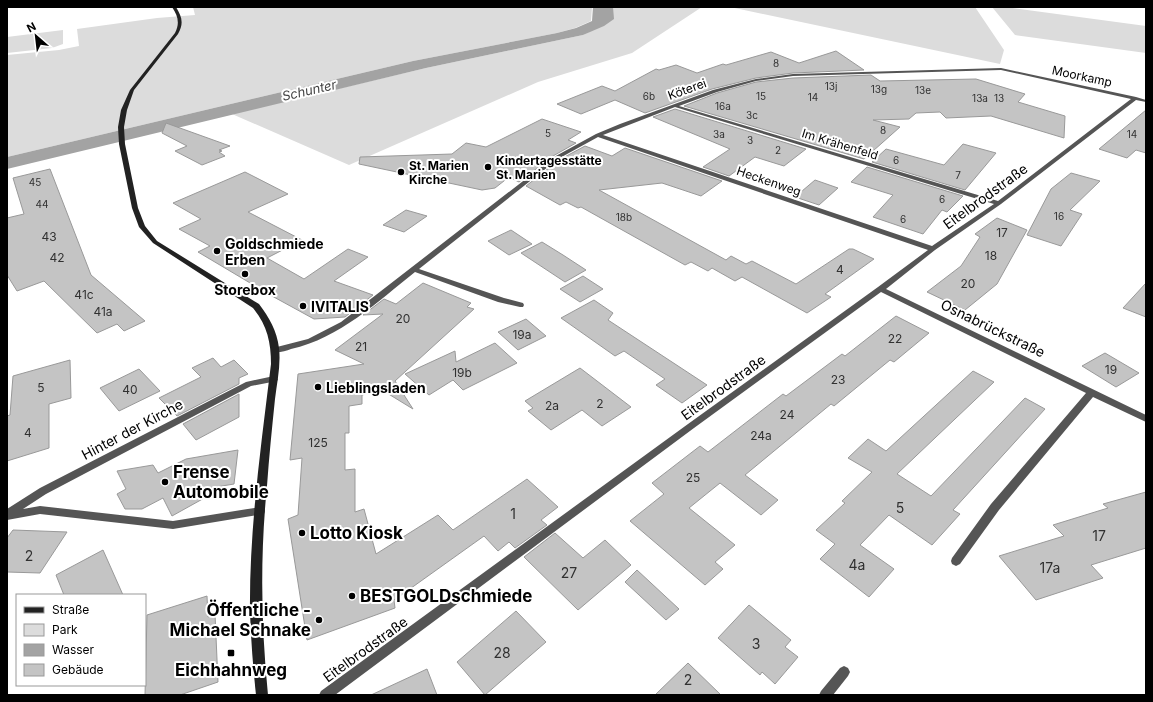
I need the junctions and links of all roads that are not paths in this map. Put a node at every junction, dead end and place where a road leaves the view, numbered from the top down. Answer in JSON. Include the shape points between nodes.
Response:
{"nodes":[{"id":1,"x":174,"y":7,"type":"edge"},
{"id":2,"x":1014,"y":71,"type":"joint"},
{"id":3,"x":1136,"y":98,"type":"junction"},
{"id":4,"x":1146,"y":101,"type":"edge"},
{"id":5,"x":675,"y":106,"type":"junction"},
{"id":6,"x":598,"y":135,"type":"junction"},
{"id":7,"x":999,"y":203,"type":"junction"},
{"id":8,"x":933,"y":249,"type":"junction"},
{"id":9,"x":414,"y":269,"type":"junction"},
{"id":10,"x":882,"y":289,"type":"junction"},
{"id":11,"x":520,"y":305,"type":"dead end"},
{"id":12,"x":276,"y":350,"type":"junction"},
{"id":13,"x":274,"y":379,"type":"junction"},
{"id":14,"x":1091,"y":393,"type":"junction"},
{"id":15,"x":1146,"y":419,"type":"edge"},
{"id":16,"x":260,"y":511,"type":"junction"},
{"id":17,"x":7,"y":515,"type":"edge"},
{"id":18,"x":956,"y":561,"type":"dead end"},
{"id":19,"x":844,"y":672,"type":"dead end"},
{"id":20,"x":262,"y":695,"type":"edge"},
{"id":21,"x":325,"y":695,"type":"edge"},
{"id":22,"x":825,"y":695,"type":"edge"}],
"edges":[{"from":1,"to":12,"type":"main road","via":[[180,17],[180,27],[173,41],[132,90],[122,114],[122,144],[136,208],[142,227],[155,242],[256,306],[270,327]]},
{"from":2,"to":3,"type":"street","name":"Moorkamp"},
{"from":2,"to":5,"type":"street","name":"Köterei","via":[[996,69],[781,76],[730,87]]},
{"from":3,"to":4,"type":"street","name":"Moorkamp"},
{"from":3,"to":7,"type":"street","name":"Eitelbrodstraße"},
{"from":5,"to":6,"type":"street","name":"Köterei"},
{"from":5,"to":7,"type":"street","name":"Im Krähenfeld"},
{"from":6,"to":8,"type":"street","name":"Heckenweg"},
{"from":6,"to":9,"type":"street","name":"Köterei","via":[[556,158]]},
{"from":7,"to":8,"type":"street","name":"Eitelbrodstraße"},
{"from":8,"to":10,"type":"street","name":"Eitelbrodstraße"},
{"from":9,"to":11,"type":"street"},
{"from":9,"to":12,"type":"street","name":"Köterei","via":[[330,333],[296,346]]},
{"from":10,"to":14,"type":"street","name":"Osnabrückstraße"},
{"from":10,"to":21,"type":"street","name":"Eitelbrodstraße"},
{"from":12,"to":13,"type":"main road"},
{"from":13,"to":16,"type":"main road"},
{"from":13,"to":17,"type":"street","name":"Hinter der Kirche","via":[[249,384],[43,491]]},
{"from":14,"to":15,"type":"street","name":"Osnabrückstraße"},
{"from":14,"to":18,"type":"street","via":[[995,507]]},
{"from":16,"to":17,"type":"street","name":"Hinter der Kirche","via":[[173,525],[40,510]]},
{"from":16,"to":20,"type":"main road","via":[[256,594]]},
{"from":19,"to":22,"type":"street"}]}
